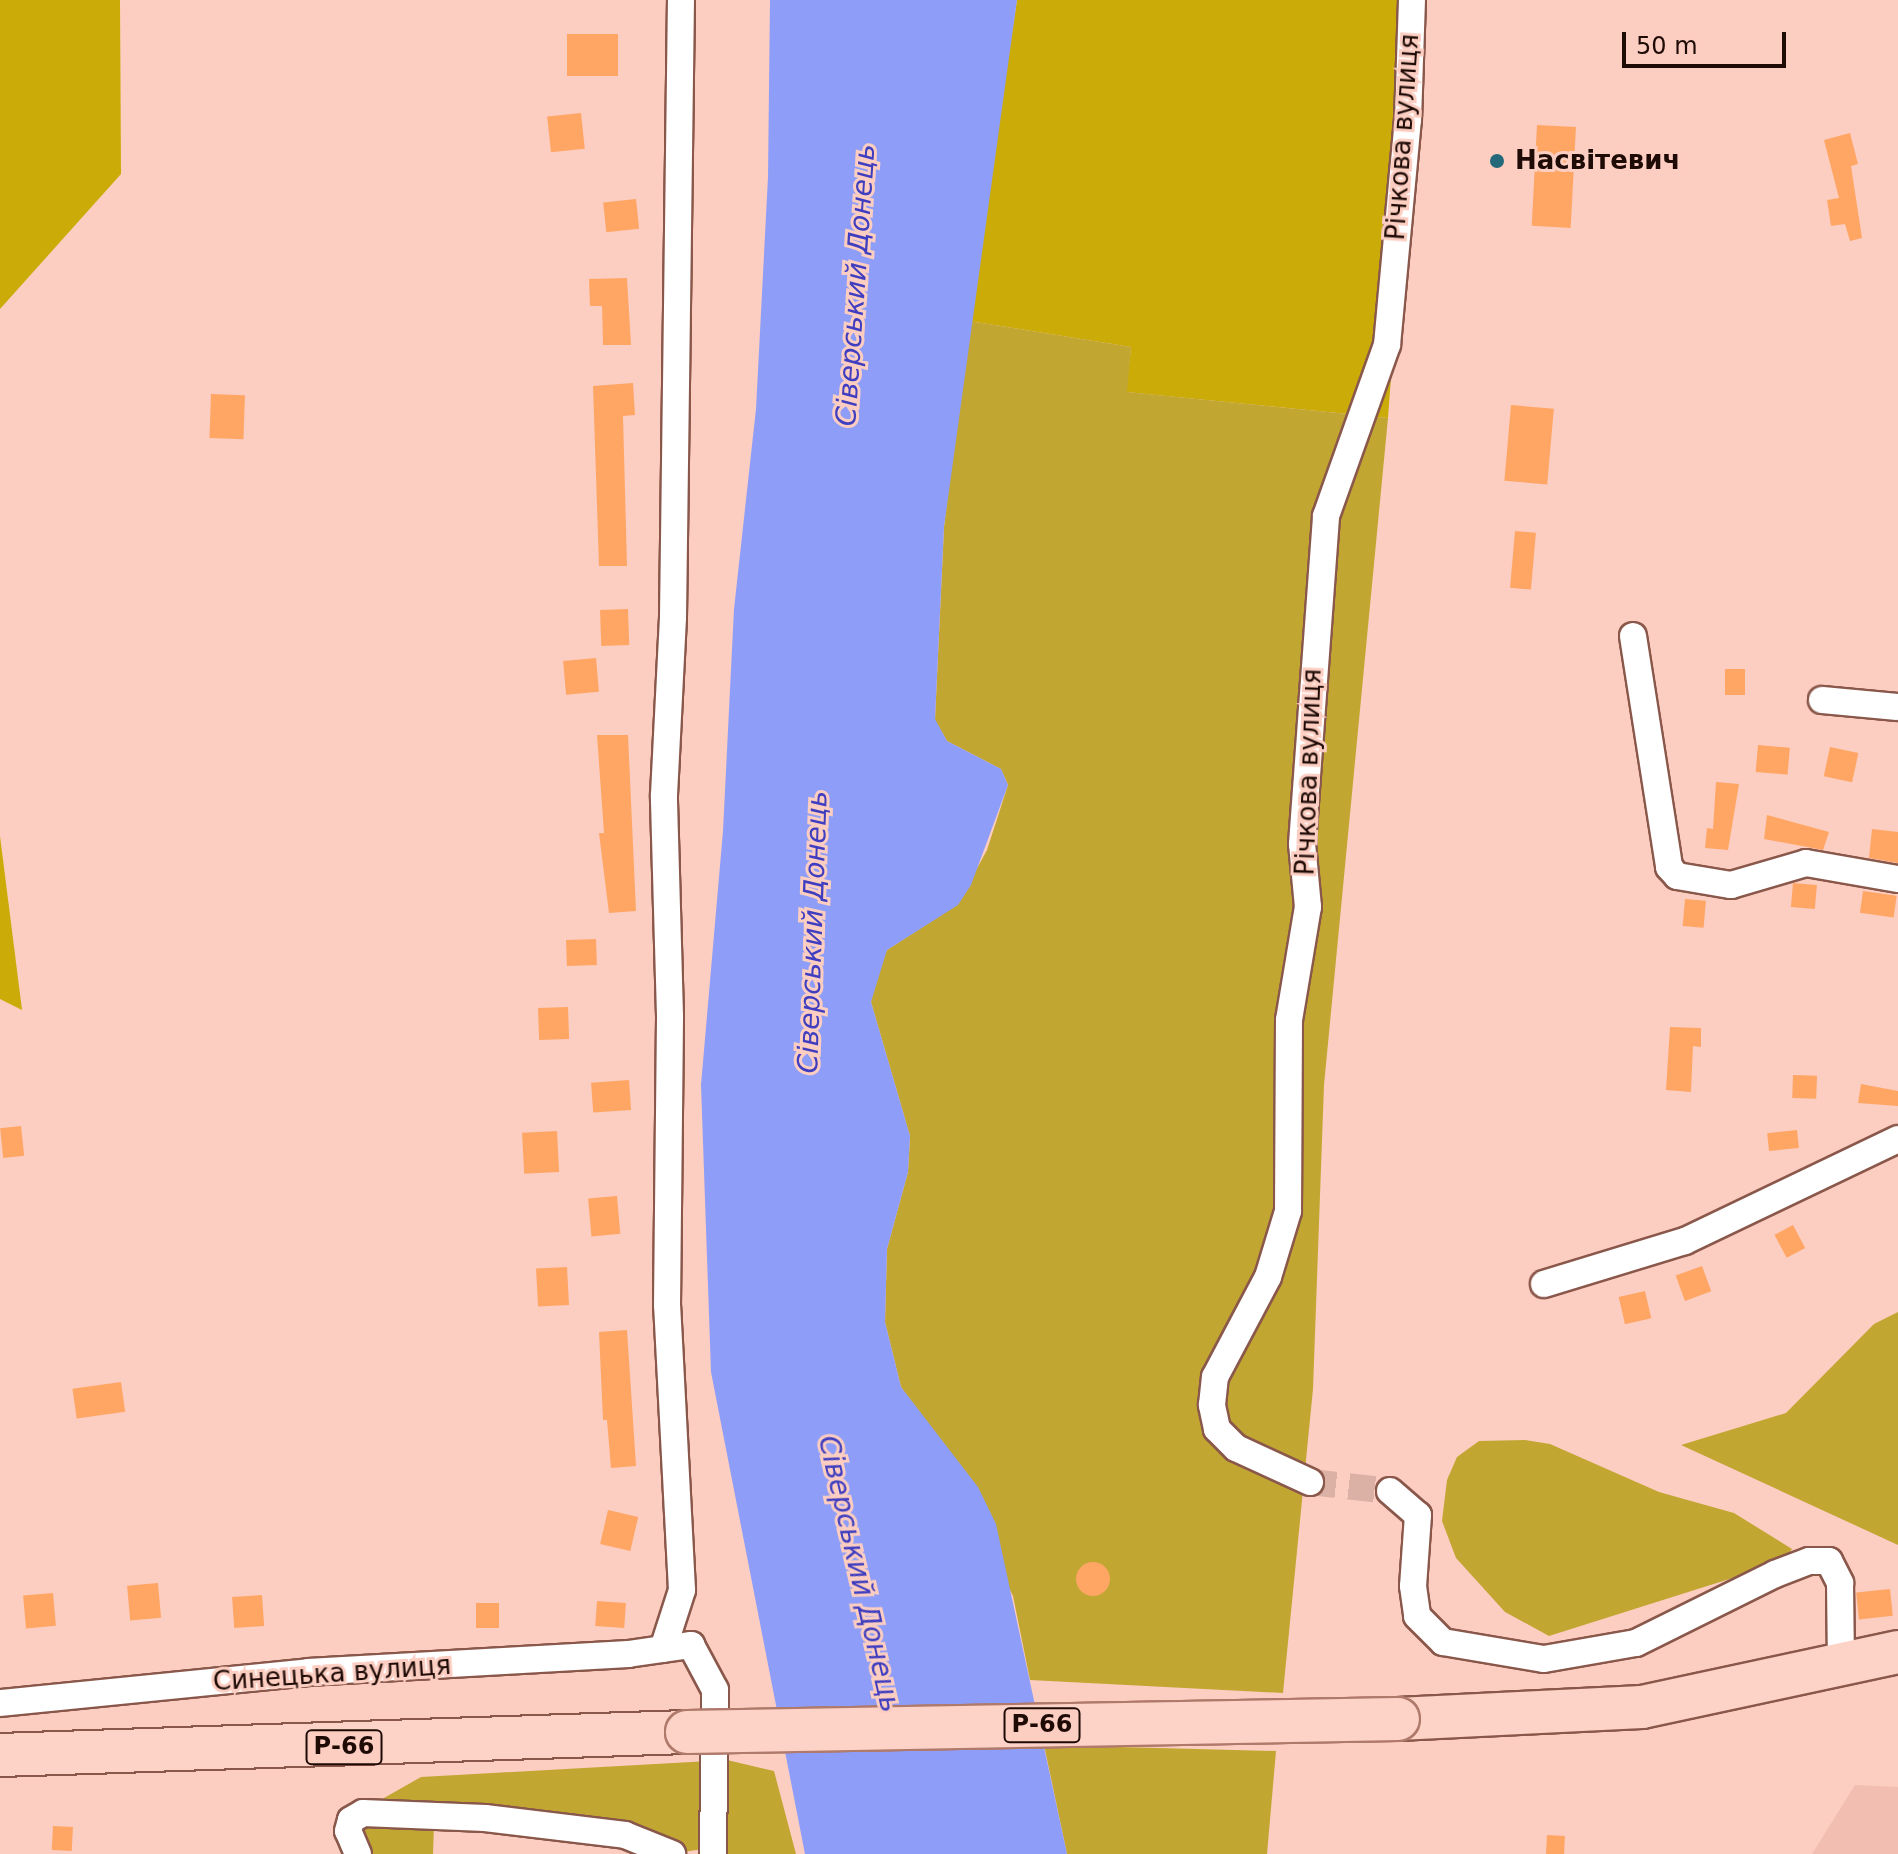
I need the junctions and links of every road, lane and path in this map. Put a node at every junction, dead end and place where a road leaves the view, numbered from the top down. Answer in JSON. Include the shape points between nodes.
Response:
{"nodes":[{"id":1,"x":681,"y":0,"type":"edge"},
{"id":2,"x":1412,"y":0,"type":"edge"},
{"id":3,"x":1633,"y":636,"type":"dead end"},
{"id":4,"x":1822,"y":700,"type":"dead end"},
{"id":5,"x":1898,"y":707,"type":"edge"},
{"id":6,"x":1898,"y":879,"type":"edge"},
{"id":7,"x":1898,"y":1139,"type":"edge"},
{"id":8,"x":1544,"y":1284,"type":"dead end"},
{"id":9,"x":1310,"y":1482,"type":"tunnel mouth"},
{"id":10,"x":1390,"y":1491,"type":"tunnel mouth"},
{"id":11,"x":663,"y":1649,"type":"junction"},
{"id":12,"x":1898,"y":1652,"type":"edge"},
{"id":13,"x":1841,"y":1665,"type":"junction"},
{"id":14,"x":0,"y":1703,"type":"edge"},
{"id":15,"x":0,"y":1755,"type":"edge"},
{"id":16,"x":358,"y":1854,"type":"edge"},
{"id":17,"x":672,"y":1854,"type":"edge"},
{"id":18,"x":713,"y":1854,"type":"edge"}],
"edges":[{"from":1,"to":11,"type":"street","via":[[673,617],[664,795],[670,1016],[667,1305],[682,1590]]},
{"from":2,"to":9,"type":"street","name":"Річкова вулиця","via":[[1408,120],[1387,345],[1326,516],[1302,844],[1308,907],[1289,1020],[1288,1211],[1268,1277],[1215,1377],[1212,1405],[1217,1429],[1236,1448]]},
{"from":3,"to":6,"type":"street","via":[[1669,867],[1677,876],[1731,885],[1806,863]]},
{"from":4,"to":5,"type":"street"},
{"from":7,"to":8,"type":"street","via":[[1685,1241]]},
{"from":10,"to":13,"type":"street","via":[[1418,1515],[1413,1586],[1417,1616],[1443,1642],[1544,1659],[1636,1643],[1775,1574],[1809,1561],[1829,1561],[1840,1583]]},
{"from":11,"to":14,"type":"street","name":"Синецька вулиця","via":[[308,1672]]},
{"from":11,"to":18,"type":"street","name":"Синецька вулиця","via":[[691,1645],[715,1690]]},
{"from":12,"to":13,"type":"main road","number":"Р-66"},
{"from":13,"to":15,"type":"main road","number":"Р-66","bridge":true,"via":[[1642,1707],[1398,1719],[687,1732]]},
{"from":16,"to":17,"type":"street","via":[[348,1831],[351,1820],[363,1813],[485,1818],[625,1835]]}]}
